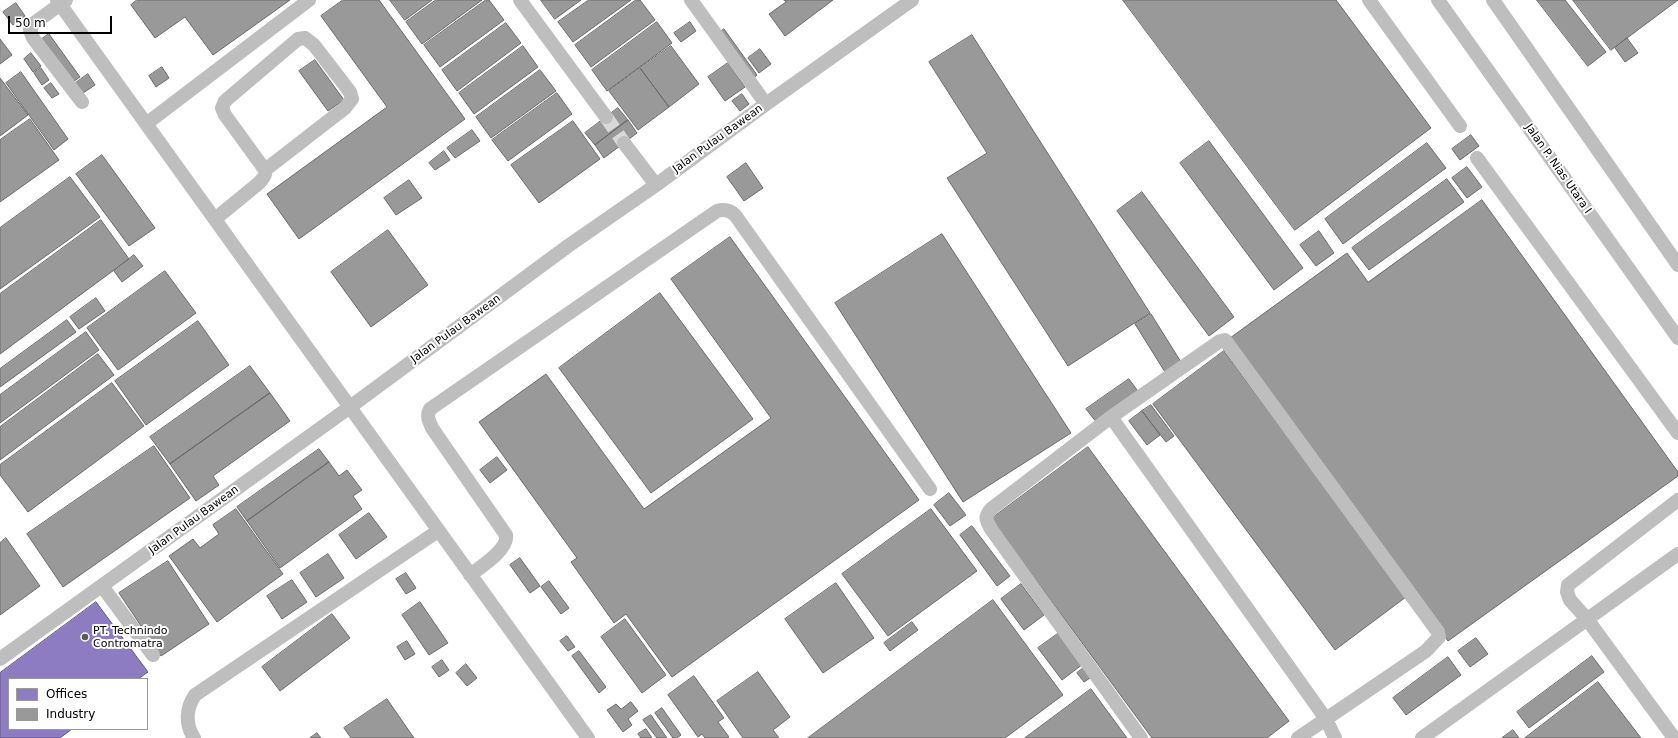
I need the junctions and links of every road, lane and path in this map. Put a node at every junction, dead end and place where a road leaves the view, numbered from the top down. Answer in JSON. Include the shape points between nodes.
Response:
{"nodes":[{"id":1,"x":309,"y":0,"type":"edge"},
{"id":2,"x":520,"y":0,"type":"edge"},
{"id":3,"x":691,"y":0,"type":"edge"},
{"id":4,"x":912,"y":0,"type":"edge"},
{"id":5,"x":1369,"y":0,"type":"edge"},
{"id":6,"x":1438,"y":0,"type":"edge"},
{"id":7,"x":1493,"y":0,"type":"edge"},
{"id":8,"x":61,"y":2,"type":"edge"},
{"id":9,"x":82,"y":102,"type":"dead end"},
{"id":10,"x":766,"y":104,"type":"junction"},
{"id":11,"x":606,"y":117,"type":"tunnel mouth"},
{"id":12,"x":146,"y":124,"type":"junction"},
{"id":13,"x":1460,"y":126,"type":"dead end"},
{"id":14,"x":624,"y":143,"type":"tunnel mouth"},
{"id":15,"x":1477,"y":158,"type":"dead end"},
{"id":16,"x":265,"y":170,"type":"junction"},
{"id":17,"x":656,"y":185,"type":"junction"},
{"id":18,"x":215,"y":220,"type":"junction"},
{"id":19,"x":1678,"y":265,"type":"edge"},
{"id":20,"x":1678,"y":338,"type":"edge"},
{"id":21,"x":350,"y":407,"type":"junction"},
{"id":22,"x":1112,"y":417,"type":"junction"},
{"id":23,"x":1678,"y":434,"type":"edge"},
{"id":24,"x":930,"y":489,"type":"dead end"},
{"id":25,"x":1678,"y":500,"type":"edge"},
{"id":26,"x":438,"y":531,"type":"junction"},
{"id":27,"x":1678,"y":554,"type":"edge"},
{"id":28,"x":470,"y":575,"type":"junction"},
{"id":29,"x":102,"y":586,"type":"junction"},
{"id":30,"x":1587,"y":619,"type":"junction"},
{"id":31,"x":153,"y":655,"type":"dead end"},
{"id":32,"x":0,"y":659,"type":"edge"},
{"id":33,"x":1326,"y":719,"type":"junction"},
{"id":34,"x":194,"y":738,"type":"edge"},
{"id":35,"x":588,"y":738,"type":"edge"},
{"id":36,"x":1141,"y":738,"type":"edge"},
{"id":37,"x":1298,"y":738,"type":"edge"},
{"id":38,"x":1335,"y":738,"type":"edge"},
{"id":39,"x":1422,"y":738,"type":"edge"},
{"id":40,"x":1674,"y":738,"type":"edge"}],
"edges":[{"from":1,"to":12,"type":"street"},
{"from":2,"to":11,"type":"street"},
{"from":3,"to":10,"type":"street"},
{"from":4,"to":10,"type":"street","name":"Jalan Pulau Bawean"},
{"from":5,"to":13,"type":"street"},
{"from":6,"to":20,"type":"street","name":"Jalan P. Nias Utara I"},
{"from":7,"to":19,"type":"street"},
{"from":8,"to":9,"type":"street","via":[[33,24],[30,30],[33,38]]},
{"from":8,"to":12,"type":"street"},
{"from":10,"to":17,"type":"street","name":"Jalan Pulau Bawean"},
{"from":12,"to":18,"type":"street"},
{"from":14,"to":17,"type":"street"},
{"from":15,"to":23,"type":"street"},
{"from":16,"to":16,"type":"street","via":[[346,108],[352,99],[350,92],[314,45],[305,38],[298,39],[223,104],[225,115]]},
{"from":16,"to":18,"type":"street","via":[[265,176],[259,183]]},
{"from":17,"to":21,"type":"street","name":"Jalan Pulau Bawean","via":[[568,246]]},
{"from":18,"to":21,"type":"street"},
{"from":21,"to":26,"type":"street"},
{"from":21,"to":29,"type":"street","name":"Jalan Pulau Bawean"},
{"from":22,"to":33,"type":"street"},
{"from":22,"to":33,"type":"street","via":[[1225,340],[1438,632],[1439,637],[1426,651]]},
{"from":22,"to":36,"type":"street","via":[[991,509],[986,514],[986,520]]},
{"from":24,"to":28,"type":"street","via":[[735,215],[722,209],[430,409],[428,418],[432,428],[506,535],[504,548]]},
{"from":25,"to":30,"type":"street","via":[[1568,585],[1570,600]]},
{"from":26,"to":28,"type":"street"},
{"from":26,"to":34,"type":"street","via":[[195,695],[190,702],[187,715],[190,732]]},
{"from":27,"to":30,"type":"street"},
{"from":28,"to":35,"type":"street"},
{"from":29,"to":31,"type":"street"},
{"from":29,"to":32,"type":"street","name":"Jalan Pulau Bawean"},
{"from":30,"to":39,"type":"street"},
{"from":30,"to":40,"type":"street"},
{"from":33,"to":37,"type":"street"},
{"from":33,"to":38,"type":"street"}]}
